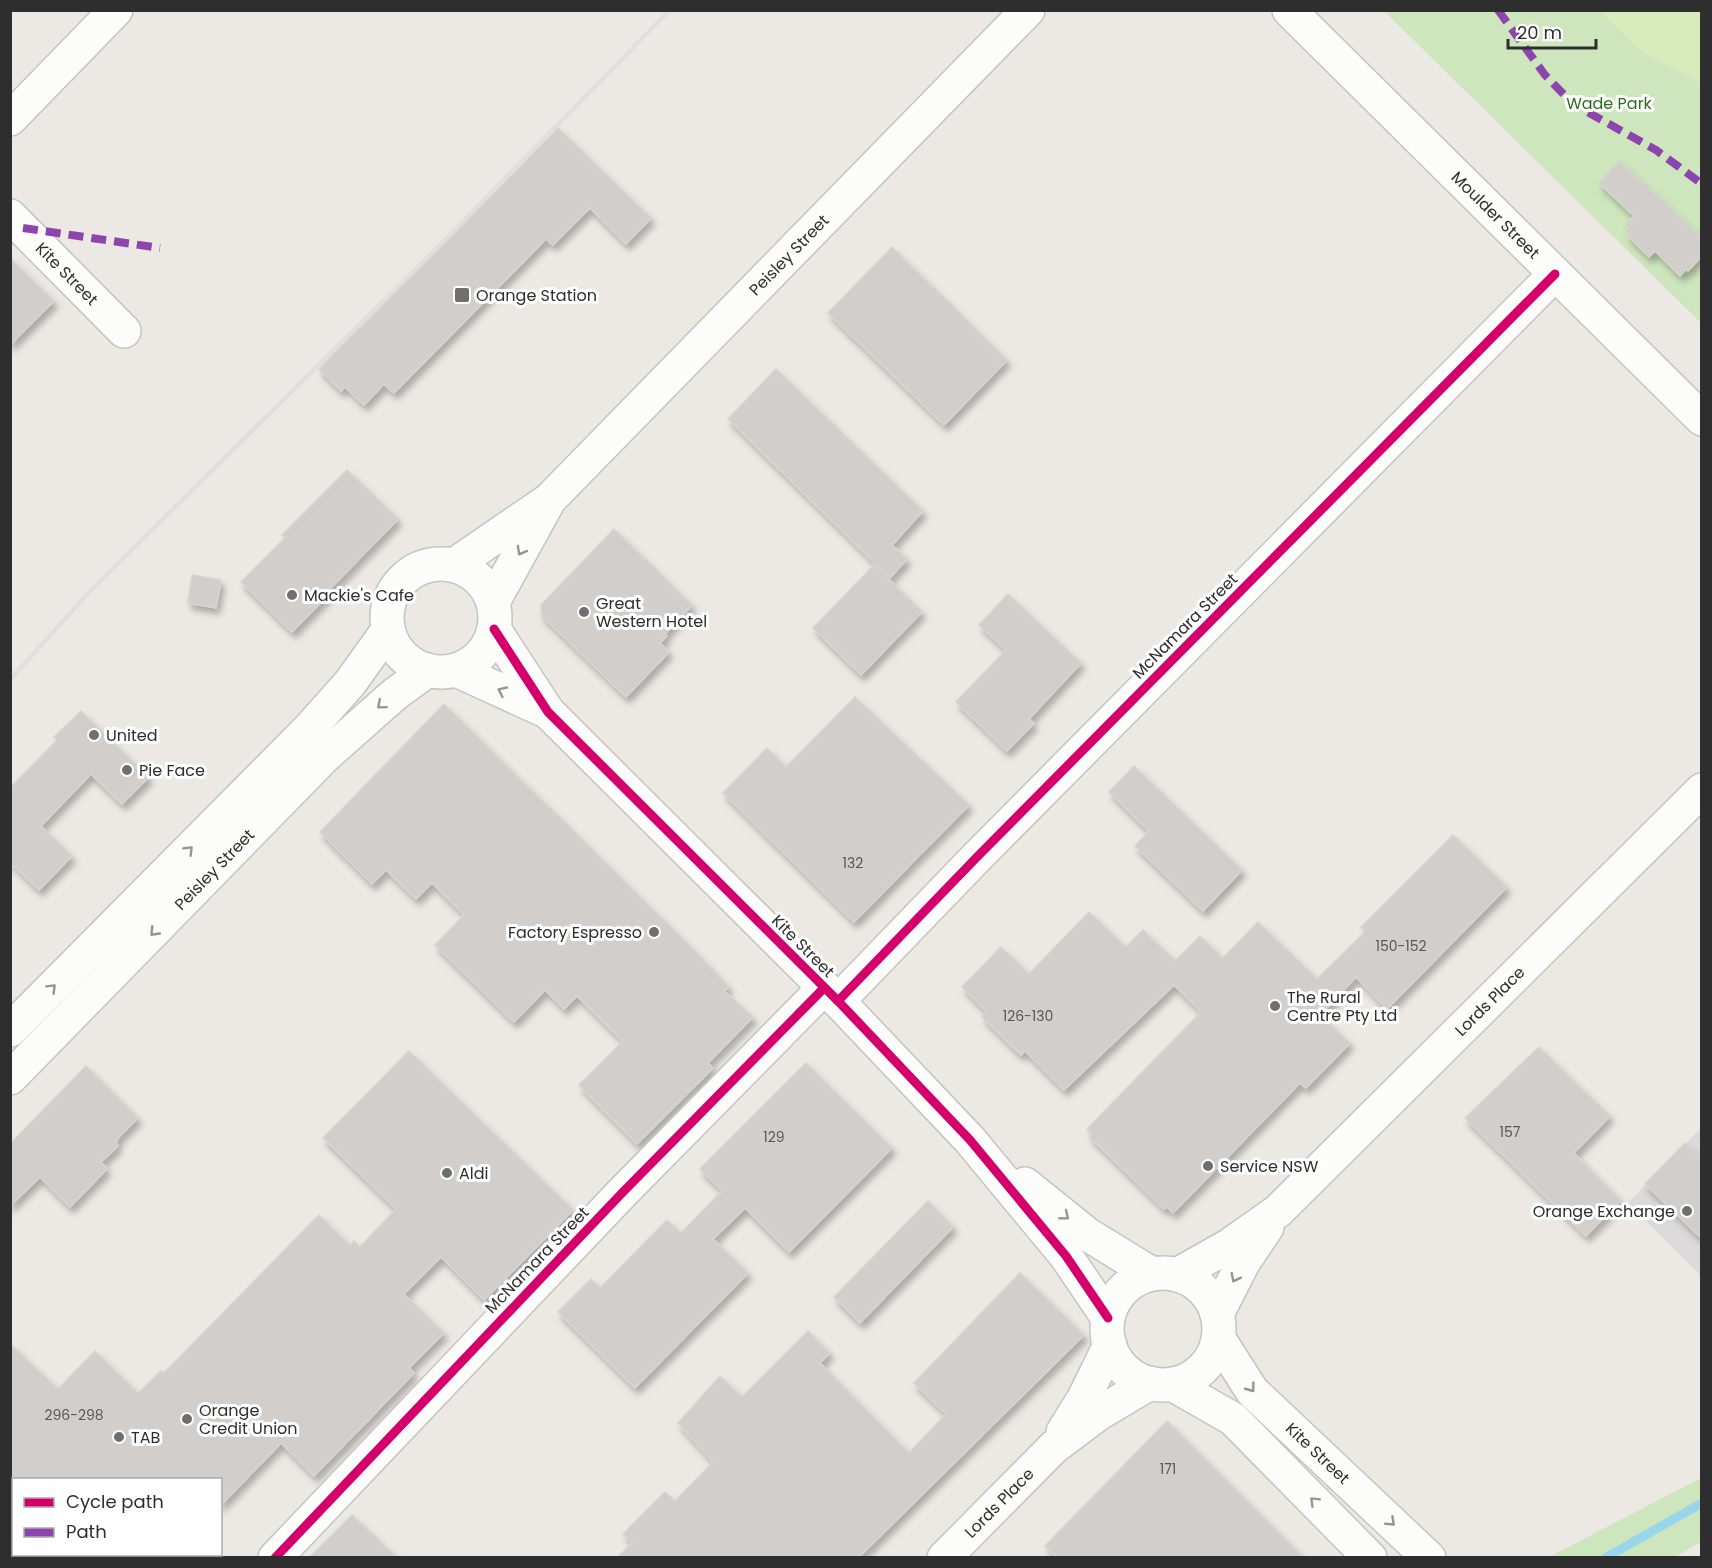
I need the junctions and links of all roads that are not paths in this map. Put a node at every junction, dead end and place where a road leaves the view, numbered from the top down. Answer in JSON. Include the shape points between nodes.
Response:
{"nodes":[{"id":1,"x":116,"y":10,"type":"edge"},
{"id":2,"x":1028,"y":10,"type":"edge"},
{"id":3,"x":1289,"y":10,"type":"edge"},
{"id":4,"x":10,"y":119,"type":"edge"},
{"id":5,"x":10,"y":216,"type":"edge"},
{"id":6,"x":1555,"y":274,"type":"junction"},
{"id":7,"x":124,"y":331,"type":"dead end"},
{"id":8,"x":1701,"y":419,"type":"edge"},
{"id":9,"x":549,"y":500,"type":"junction"},
{"id":10,"x":454,"y":565,"type":"junction"},
{"id":11,"x":494,"y":615,"type":"junction"},
{"id":12,"x":388,"y":630,"type":"junction"},
{"id":13,"x":442,"y":670,"type":"junction"},
{"id":14,"x":548,"y":712,"type":"junction"},
{"id":15,"x":1701,"y":790,"type":"edge"},
{"id":16,"x":831,"y":994,"type":"junction"},
{"id":17,"x":10,"y":1030,"type":"edge"},
{"id":18,"x":10,"y":1078,"type":"edge"},
{"id":19,"x":970,"y":1140,"type":"junction"},
{"id":20,"x":1278,"y":1211,"type":"junction"},
{"id":21,"x":1165,"y":1275,"type":"junction"},
{"id":22,"x":1218,"y":1326,"type":"junction"},
{"id":23,"x":1109,"y":1331,"type":"junction"},
{"id":24,"x":1161,"y":1384,"type":"junction"},
{"id":25,"x":1054,"y":1447,"type":"junction"},
{"id":26,"x":275,"y":1557,"type":"edge"},
{"id":27,"x":944,"y":1557,"type":"edge"},
{"id":28,"x":1370,"y":1557,"type":"edge"},
{"id":29,"x":1429,"y":1557,"type":"edge"}],
"edges":[{"from":1,"to":4,"type":"street"},
{"from":2,"to":9,"type":"street","name":"Peisley Street"},
{"from":3,"to":6,"type":"street","name":"Moulder Street"},
{"from":5,"to":7,"type":"street","name":"Kite Street"},
{"from":6,"to":8,"type":"street","name":"Moulder Street"},
{"from":6,"to":16,"type":"street","name":"McNamara Street","via":[[984,850]]},
{"from":9,"to":10,"type":"street","name":"Peisley Street"},
{"from":9,"to":11,"type":"street","name":"Peisley Street","one_way":true},
{"from":10,"to":11,"type":"street","via":[[471,572],[484,585]]},
{"from":10,"to":12,"type":"street","via":[[436,564],[403,579],[392,594]]},
{"from":11,"to":13,"type":"street","via":[[489,643],[481,655]]},
{"from":11,"to":14,"type":"street","name":"Kite Street"},
{"from":12,"to":13,"type":"street","via":[[403,656]]},
{"from":17,"to":12,"type":"street","name":"Peisley Street","one_way":true,"via":[[309,729],[356,675]]},
{"from":14,"to":13,"type":"street","name":"Kite Street","one_way":true},
{"from":13,"to":18,"type":"street","name":"Peisley Street","one_way":true,"via":[[387,701],[325,756]]},
{"from":14,"to":16,"type":"street","name":"Kite Street"},
{"from":15,"to":20,"type":"street","name":"Lords Place"},
{"from":16,"to":19,"type":"street","name":"Kite Street"},
{"from":16,"to":26,"type":"street","name":"McNamara Street","via":[[614,1201]]},
{"from":19,"to":21,"type":"street","name":"Kite Street","one_way":true,"via":[[1087,1234]]},
{"from":19,"to":23,"type":"street","name":"Kite Street","via":[[1066,1256]]},
{"from":20,"to":21,"type":"street","name":"Lords Place","via":[[1230,1245]]},
{"from":20,"to":22,"type":"street","name":"Lords Place","one_way":true,"via":[[1243,1263]]},
{"from":21,"to":22,"type":"street","via":[[1195,1283],[1208,1296]]},
{"from":21,"to":23,"type":"street","via":[[1137,1280],[1124,1289],[1114,1303]]},
{"from":22,"to":24,"type":"street","via":[[1213,1355],[1202,1369],[1188,1379]]},
{"from":22,"to":29,"type":"street","name":"Kite Street","one_way":true,"via":[[1252,1391]]},
{"from":23,"to":24,"type":"street","via":[[1125,1370]]},
{"from":23,"to":25,"type":"street","name":"Lords Place","via":[[1084,1398]]},
{"from":24,"to":25,"type":"street","name":"Lords Place","via":[[1098,1414]]},
{"from":28,"to":24,"type":"street","one_way":true,"via":[[1233,1419]]},
{"from":25,"to":27,"type":"street","name":"Lords Place"}]}
